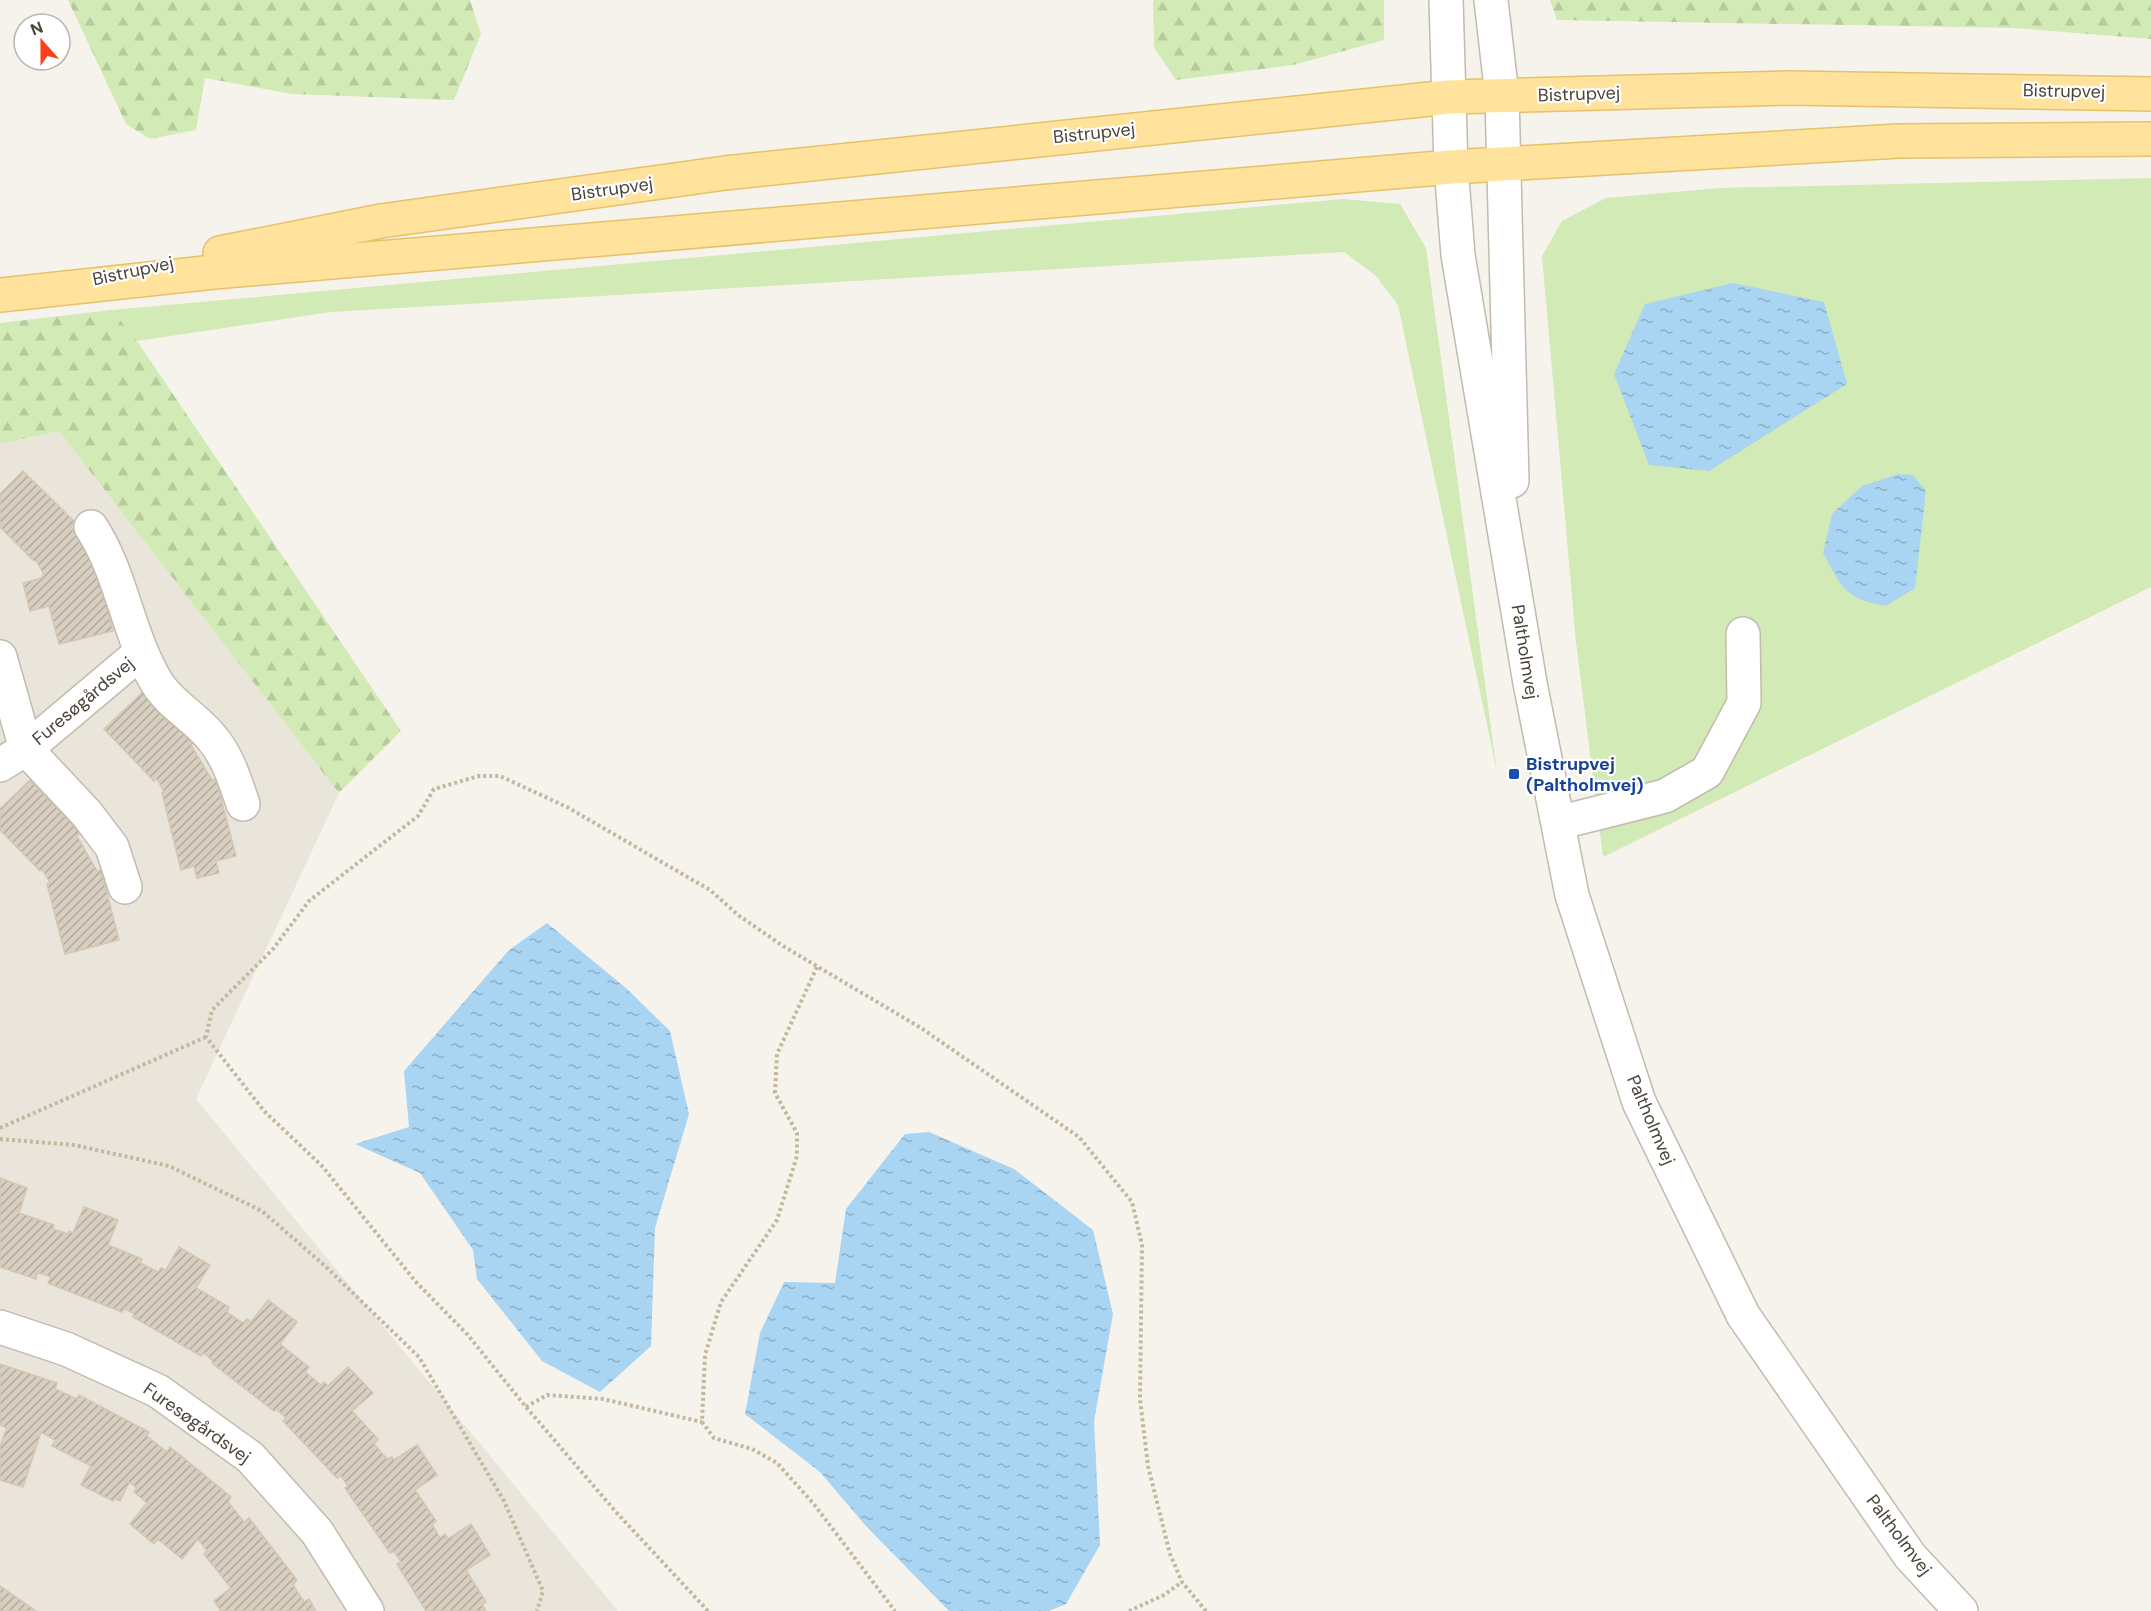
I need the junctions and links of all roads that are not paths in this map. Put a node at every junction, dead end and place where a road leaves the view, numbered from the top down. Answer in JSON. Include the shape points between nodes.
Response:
{"nodes":[{"id":1,"x":1446,"y":0,"type":"edge"},
{"id":2,"x":1491,"y":0,"type":"edge"},
{"id":3,"x":2151,"y":94,"type":"edge"},
{"id":4,"x":1502,"y":96,"type":"junction"},
{"id":5,"x":1449,"y":98,"type":"junction"},
{"id":6,"x":2151,"y":139,"type":"edge"},
{"id":7,"x":1503,"y":164,"type":"junction"},
{"id":8,"x":1451,"y":167,"type":"junction"},
{"id":9,"x":48,"y":289,"type":"junction"},
{"id":10,"x":0,"y":295,"type":"edge"},
{"id":11,"x":91,"y":526,"type":"dead end"},
{"id":12,"x":1509,"y":555,"type":"junction"},
{"id":13,"x":1743,"y":634,"type":"dead end"},
{"id":14,"x":140,"y":653,"type":"junction"},
{"id":15,"x":0,"y":657,"type":"edge"},
{"id":16,"x":13,"y":757,"type":"edge"},
{"id":17,"x":243,"y":804,"type":"dead end"},
{"id":18,"x":1558,"y":823,"type":"junction"},
{"id":19,"x":125,"y":887,"type":"dead end"},
{"id":20,"x":0,"y":1327,"type":"edge"},
{"id":21,"x":367,"y":1611,"type":"edge"},
{"id":22,"x":1961,"y":1611,"type":"edge"}],
"edges":[{"from":1,"to":5,"type":"street","name":"Paltholmvej"},
{"from":2,"to":4,"type":"street","name":"Paltholmvej"},
{"from":3,"to":4,"type":"main road","name":"Bistrupvej","via":[[1788,88]]},
{"from":4,"to":5,"type":"main road","name":"Bistrupvej"},
{"from":4,"to":7,"type":"street","name":"Paltholmvej"},
{"from":5,"to":8,"type":"street","name":"Paltholmvej"},
{"from":5,"to":9,"type":"main road","name":"Bistrupvej","via":[[725,173],[381,221]]},
{"from":6,"to":7,"type":"main road","name":"Bistrupvej","via":[[1899,141]]},
{"from":7,"to":8,"type":"main road","name":"Bistrupvej"},
{"from":7,"to":12,"type":"street","name":"Paltholmvej","via":[[1513,460]]},
{"from":8,"to":9,"type":"main road","name":"Bistrupvej"},
{"from":8,"to":12,"type":"street","name":"Paltholmvej","via":[[1458,255]]},
{"from":9,"to":10,"type":"main road","name":"Bistrupvej"},
{"from":11,"to":14,"type":"street","name":"Furesøgårdsvej","via":[[106,551]]},
{"from":12,"to":18,"type":"street","name":"Paltholmvej"},
{"from":13,"to":18,"type":"street","via":[[1744,704],[1707,772],[1665,796]]},
{"from":14,"to":16,"type":"street","name":"Furesøgårdsvej"},
{"from":14,"to":17,"type":"street","name":"Furesøgårdsvej","via":[[158,686],[212,738],[229,764]]},
{"from":15,"to":16,"type":"street","name":"Furesøgårdsvej"},
{"from":16,"to":19,"type":"street","name":"Furesøgårdsvej","via":[[87,814],[112,847]]},
{"from":18,"to":22,"type":"street","name":"Paltholmvej","via":[[1572,895],[1639,1102],[1743,1315],[1910,1556]]},
{"from":20,"to":21,"type":"street","name":"Furesøgårdsvej","via":[[66,1349],[158,1391],[250,1457],[317,1532]]}]}
